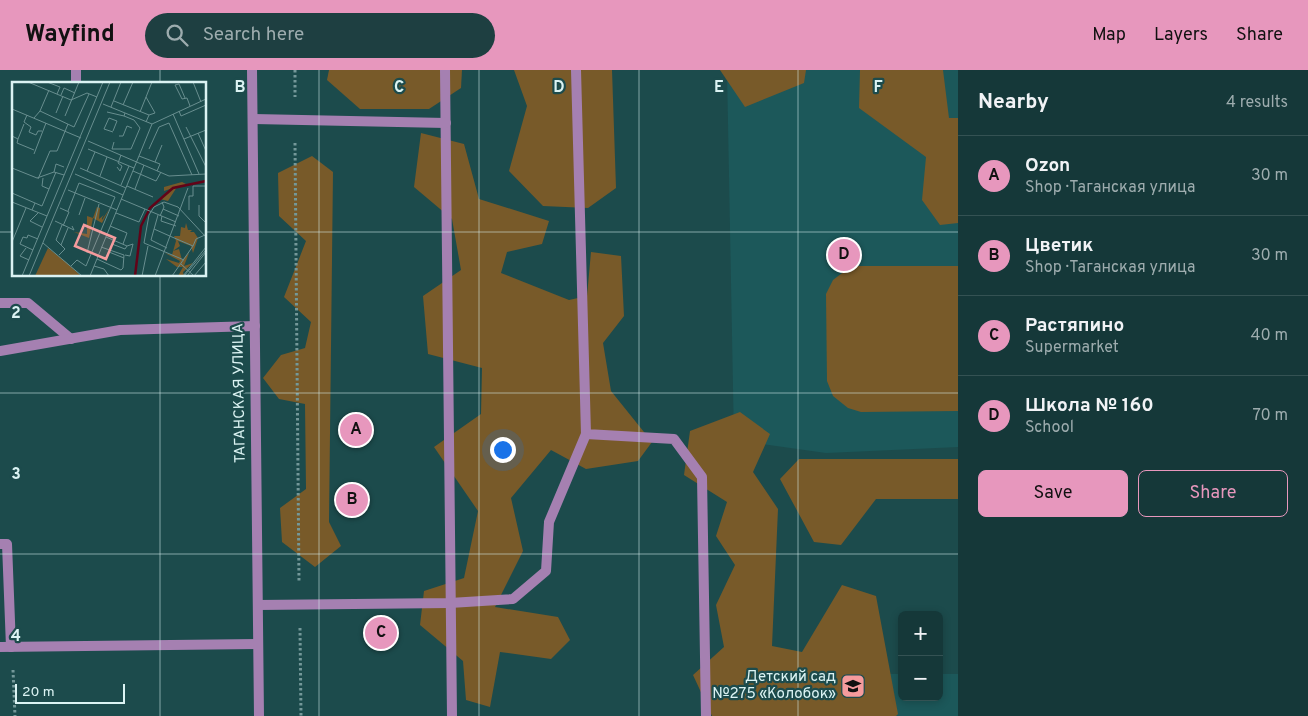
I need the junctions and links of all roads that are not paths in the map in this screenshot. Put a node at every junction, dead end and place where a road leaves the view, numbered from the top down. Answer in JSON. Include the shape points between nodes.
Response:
{"nodes":[{"id":1,"x":252,"y":70,"type":"edge"},
{"id":2,"x":445,"y":70,"type":"edge"},
{"id":3,"x":576,"y":70,"type":"edge"},
{"id":4,"x":253,"y":119,"type":"junction"},
{"id":5,"x":446,"y":123,"type":"junction"},
{"id":6,"x":0,"y":304,"type":"edge"},
{"id":7,"x":255,"y":326,"type":"junction"},
{"id":8,"x":71,"y":338,"type":"junction"},
{"id":9,"x":0,"y":351,"type":"edge"},
{"id":10,"x":586,"y":434,"type":"junction"},
{"id":11,"x":0,"y":544,"type":"edge"},
{"id":12,"x":450,"y":603,"type":"junction"},
{"id":13,"x":258,"y":605,"type":"junction"},
{"id":14,"x":258,"y":644,"type":"junction"},
{"id":15,"x":11,"y":647,"type":"junction"},
{"id":16,"x":0,"y":648,"type":"edge"},
{"id":17,"x":259,"y":716,"type":"edge"},
{"id":18,"x":452,"y":716,"type":"edge"},
{"id":19,"x":706,"y":716,"type":"edge"}],
"edges":[{"from":1,"to":4,"type":"street","name":"ТАГАНСКАЯ УЛИЦА"},
{"from":2,"to":5,"type":"street"},
{"from":3,"to":10,"type":"street"},
{"from":4,"to":5,"type":"street"},
{"from":4,"to":7,"type":"street","name":"ТАГАНСКАЯ УЛИЦА"},
{"from":5,"to":12,"type":"street"},
{"from":6,"to":8,"type":"street","via":[[28,303]]},
{"from":7,"to":8,"type":"street","via":[[120,330]]},
{"from":7,"to":13,"type":"street","name":"ТАГАНСКАЯ УЛИЦА"},
{"from":8,"to":9,"type":"street"},
{"from":10,"to":12,"type":"street","via":[[549,522],[546,571],[513,600]]},
{"from":10,"to":19,"type":"street","via":[[674,439],[702,477]]},
{"from":11,"to":15,"type":"street","via":[[7,544]]},
{"from":12,"to":13,"type":"street"},
{"from":12,"to":18,"type":"street"},
{"from":13,"to":14,"type":"street","name":"ТАГАНСКАЯ УЛИЦА"},
{"from":14,"to":15,"type":"street"},
{"from":14,"to":17,"type":"street","name":"ТАГАНСКАЯ УЛИЦА"},
{"from":15,"to":16,"type":"street"}]}
